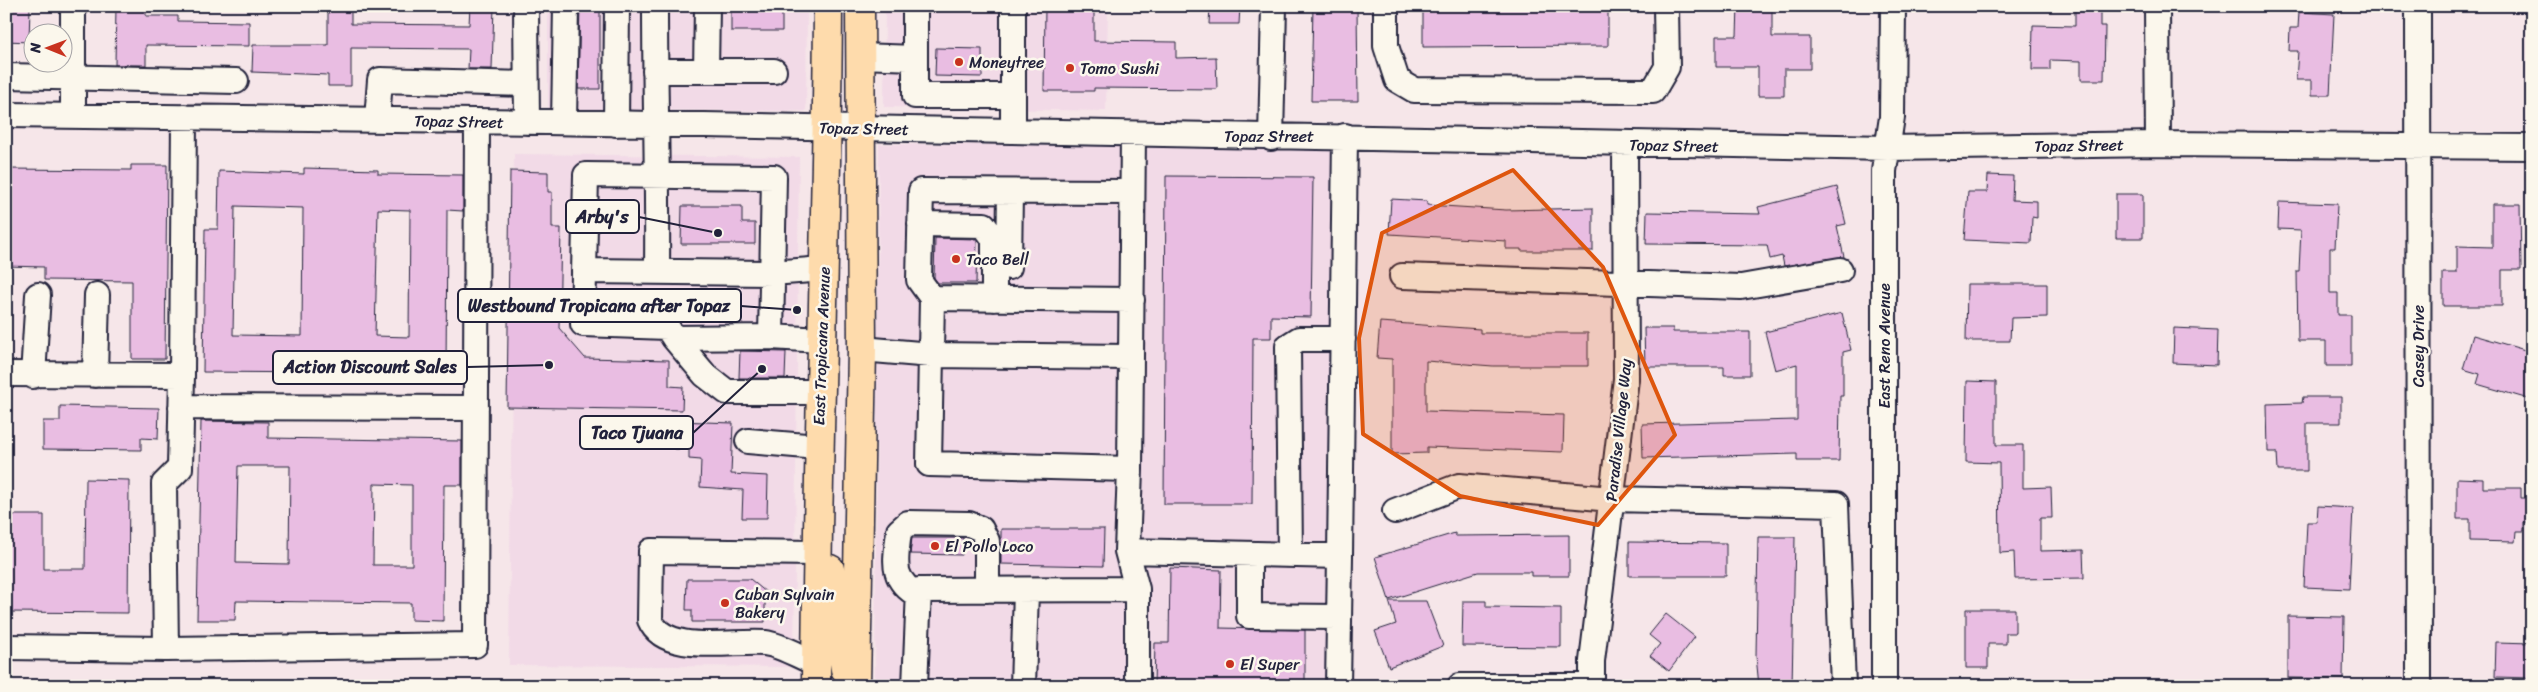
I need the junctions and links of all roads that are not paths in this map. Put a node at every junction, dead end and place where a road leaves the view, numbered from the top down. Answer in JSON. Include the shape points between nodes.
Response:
{"nodes":[{"id":1,"x":73,"y":6,"type":"edge"},
{"id":2,"x":526,"y":6,"type":"edge"},
{"id":3,"x":566,"y":6,"type":"edge"},
{"id":4,"x":617,"y":6,"type":"edge"},
{"id":5,"x":655,"y":6,"type":"edge"},
{"id":6,"x":707,"y":6,"type":"edge"},
{"id":7,"x":828,"y":6,"type":"edge"},
{"id":8,"x":860,"y":6,"type":"edge"},
{"id":9,"x":915,"y":6,"type":"edge"},
{"id":10,"x":1014,"y":6,"type":"edge"},
{"id":11,"x":1274,"y":6,"type":"edge"},
{"id":12,"x":1386,"y":6,"type":"edge"},
{"id":13,"x":1666,"y":6,"type":"edge"},
{"id":14,"x":1893,"y":6,"type":"edge"},
{"id":15,"x":2156,"y":6,"type":"edge"},
{"id":16,"x":2418,"y":6,"type":"edge"},
{"id":17,"x":860,"y":56,"type":"junction"},
{"id":18,"x":915,"y":58,"type":"junction"},
{"id":19,"x":655,"y":71,"type":"junction"},
{"id":20,"x":706,"y":71,"type":"junction"},
{"id":21,"x":774,"y":71,"type":"dead end"},
{"id":22,"x":6,"y":76,"type":"edge"},
{"id":23,"x":73,"y":77,"type":"junction"},
{"id":24,"x":526,"y":84,"type":"junction"},
{"id":25,"x":1013,"y":96,"type":"junction"},
{"id":26,"x":6,"y":115,"type":"edge"},
{"id":27,"x":73,"y":116,"type":"junction"},
{"id":28,"x":184,"y":117,"type":"junction"},
{"id":29,"x":215,"y":118,"type":"junction"},
{"id":30,"x":377,"y":120,"type":"junction"},
{"id":31,"x":477,"y":121,"type":"junction"},
{"id":32,"x":527,"y":122,"type":"junction"},
{"id":33,"x":564,"y":122,"type":"junction"},
{"id":34,"x":616,"y":124,"type":"junction"},
{"id":35,"x":655,"y":125,"type":"junction"},
{"id":36,"x":828,"y":127,"type":"junction"},
{"id":37,"x":861,"y":129,"type":"junction"},
{"id":38,"x":1013,"y":130,"type":"junction"},
{"id":39,"x":1133,"y":134,"type":"junction"},
{"id":40,"x":1345,"y":136,"type":"junction"},
{"id":41,"x":1271,"y":138,"type":"junction"},
{"id":42,"x":1625,"y":144,"type":"junction"},
{"id":43,"x":2158,"y":144,"type":"junction"},
{"id":44,"x":2419,"y":145,"type":"junction"},
{"id":45,"x":2532,"y":147,"type":"edge"},
{"id":46,"x":1888,"y":148,"type":"junction"},
{"id":47,"x":658,"y":176,"type":"junction"},
{"id":48,"x":1010,"y":192,"type":"junction"},
{"id":49,"x":1132,"y":192,"type":"junction"},
{"id":50,"x":920,"y":224,"type":"junction"},
{"id":51,"x":824,"y":269,"type":"junction"},
{"id":52,"x":1840,"y":270,"type":"dead end"},
{"id":53,"x":584,"y":271,"type":"junction"},
{"id":54,"x":657,"y":272,"type":"junction"},
{"id":55,"x":772,"y":273,"type":"junction"},
{"id":56,"x":1402,"y":276,"type":"dead end"},
{"id":57,"x":1626,"y":283,"type":"junction"},
{"id":58,"x":38,"y":295,"type":"dead end"},
{"id":59,"x":97,"y":295,"type":"dead end"},
{"id":60,"x":932,"y":298,"type":"junction"},
{"id":61,"x":1001,"y":299,"type":"junction"},
{"id":62,"x":1132,"y":300,"type":"junction"},
{"id":63,"x":771,"y":337,"type":"junction"},
{"id":64,"x":674,"y":338,"type":"junction"},
{"id":65,"x":1343,"y":338,"type":"junction"},
{"id":66,"x":821,"y":340,"type":"junction"},
{"id":67,"x":862,"y":349,"type":"junction"},
{"id":68,"x":931,"y":354,"type":"junction"},
{"id":69,"x":1131,"y":357,"type":"junction"},
{"id":70,"x":6,"y":374,"type":"edge"},
{"id":71,"x":96,"y":375,"type":"junction"},
{"id":72,"x":182,"y":375,"type":"junction"},
{"id":73,"x":33,"y":376,"type":"junction"},
{"id":74,"x":819,"y":392,"type":"junction"},
{"id":75,"x":181,"y":406,"type":"junction"},
{"id":76,"x":476,"y":408,"type":"junction"},
{"id":77,"x":748,"y":441,"type":"dead end"},
{"id":78,"x":818,"y":447,"type":"junction"},
{"id":79,"x":1130,"y":469,"type":"junction"},
{"id":80,"x":1612,"y":499,"type":"junction"},
{"id":81,"x":1395,"y":511,"type":"dead end"},
{"id":82,"x":1127,"y":551,"type":"junction"},
{"id":83,"x":816,"y":553,"type":"junction"},
{"id":84,"x":1249,"y":555,"type":"junction"},
{"id":85,"x":1290,"y":555,"type":"junction"},
{"id":86,"x":1340,"y":556,"type":"junction"},
{"id":87,"x":1137,"y":589,"type":"junction"},
{"id":88,"x":987,"y":590,"type":"junction"},
{"id":89,"x":1026,"y":591,"type":"junction"},
{"id":90,"x":918,"y":596,"type":"junction"},
{"id":91,"x":1338,"y":618,"type":"junction"},
{"id":92,"x":6,"y":647,"type":"edge"},
{"id":93,"x":166,"y":649,"type":"junction"},
{"id":94,"x":819,"y":679,"type":"edge"},
{"id":95,"x":855,"y":686,"type":"edge"},
{"id":96,"x":915,"y":686,"type":"edge"},
{"id":97,"x":1023,"y":686,"type":"edge"},
{"id":98,"x":1137,"y":686,"type":"edge"},
{"id":99,"x":1338,"y":686,"type":"edge"},
{"id":100,"x":1460,"y":686,"type":"edge"},
{"id":101,"x":1592,"y":686,"type":"edge"},
{"id":102,"x":1843,"y":686,"type":"edge"},
{"id":103,"x":1884,"y":686,"type":"edge"},
{"id":104,"x":2419,"y":686,"type":"edge"}],
"edges":[{"from":1,"to":23,"type":"street"},
{"from":2,"to":24,"type":"street"},
{"from":3,"to":33,"type":"street"},
{"from":4,"to":34,"type":"street"},
{"from":5,"to":19,"type":"street"},
{"from":6,"to":20,"type":"street"},
{"from":7,"to":36,"type":"main road","name":"East Tropicana Avenue"},
{"from":8,"to":17,"type":"main road"},
{"from":9,"to":18,"type":"street"},
{"from":10,"to":25,"type":"street"},
{"from":11,"to":41,"type":"street"},
{"from":12,"to":13,"type":"street","via":[[1386,46],[1397,80],[1414,90],[1652,90],[1667,67]]},
{"from":14,"to":46,"type":"street","name":"East Reno Avenue","via":[[1892,117]]},
{"from":15,"to":43,"type":"street"},
{"from":16,"to":44,"type":"street","name":"Casey Drive"},
{"from":17,"to":18,"type":"street"},
{"from":17,"to":37,"type":"main road"},
{"from":18,"to":25,"type":"street","via":[[915,96]]},
{"from":19,"to":20,"type":"street"},
{"from":19,"to":35,"type":"street"},
{"from":20,"to":21,"type":"street"},
{"from":22,"to":23,"type":"street"},
{"from":23,"to":27,"type":"street"},
{"from":23,"to":29,"type":"street","via":[[226,80]]},
{"from":24,"to":30,"type":"street","via":[[380,80]]},
{"from":24,"to":32,"type":"street"},
{"from":25,"to":38,"type":"street"},
{"from":26,"to":27,"type":"street","name":"Topaz Street"},
{"from":27,"to":28,"type":"street","name":"Topaz Street"},
{"from":28,"to":29,"type":"street","name":"Topaz Street"},
{"from":28,"to":72,"type":"street"},
{"from":29,"to":30,"type":"street","name":"Topaz Street"},
{"from":30,"to":31,"type":"street","name":"Topaz Street"},
{"from":31,"to":32,"type":"street","name":"Topaz Street"},
{"from":31,"to":76,"type":"street"},
{"from":32,"to":33,"type":"street","name":"Topaz Street"},
{"from":33,"to":34,"type":"street","name":"Topaz Street"},
{"from":34,"to":35,"type":"street","name":"Topaz Street"},
{"from":35,"to":36,"type":"street","name":"Topaz Street"},
{"from":35,"to":47,"type":"street"},
{"from":36,"to":37,"type":"street","name":"Topaz Street"},
{"from":36,"to":51,"type":"main road","name":"East Tropicana Avenue"},
{"from":37,"to":38,"type":"street","name":"Topaz Street"},
{"from":37,"to":67,"type":"main road"},
{"from":38,"to":39,"type":"street","name":"Topaz Street"},
{"from":39,"to":41,"type":"street","name":"Topaz Street"},
{"from":39,"to":49,"type":"street"},
{"from":40,"to":41,"type":"street","name":"Topaz Street"},
{"from":40,"to":42,"type":"street","name":"Topaz Street"},
{"from":40,"to":65,"type":"street"},
{"from":42,"to":46,"type":"street","name":"Topaz Street"},
{"from":42,"to":57,"type":"street","name":"Paradise Village Way"},
{"from":43,"to":44,"type":"street","name":"Topaz Street"},
{"from":43,"to":46,"type":"street","name":"Topaz Street"},
{"from":44,"to":45,"type":"street","name":"Topaz Street"},
{"from":44,"to":104,"type":"street","name":"Casey Drive"},
{"from":46,"to":103,"type":"street","name":"East Reno Avenue","via":[[1884,171]]},
{"from":47,"to":53,"type":"street","via":[[586,175]]},
{"from":47,"to":54,"type":"street"},
{"from":47,"to":55,"type":"street","via":[[774,177]]},
{"from":48,"to":49,"type":"street"},
{"from":48,"to":50,"type":"street","via":[[921,191]]},
{"from":48,"to":61,"type":"street"},
{"from":49,"to":62,"type":"street"},
{"from":50,"to":60,"type":"street","via":[[919,280]]},
{"from":50,"to":61,"type":"street","via":[[984,225],[994,239]]},
{"from":51,"to":55,"type":"street"},
{"from":51,"to":66,"type":"main road","name":"East Tropicana Avenue"},
{"from":52,"to":57,"type":"street","via":[[1741,287]]},
{"from":53,"to":54,"type":"street"},
{"from":53,"to":64,"type":"street","via":[[583,324],[667,327]]},
{"from":54,"to":55,"type":"street"},
{"from":55,"to":63,"type":"street"},
{"from":56,"to":57,"type":"street"},
{"from":57,"to":80,"type":"street","name":"Paradise Village Way","via":[[1626,379]]},
{"from":58,"to":73,"type":"street"},
{"from":59,"to":71,"type":"street"},
{"from":60,"to":61,"type":"street"},
{"from":60,"to":68,"type":"street"},
{"from":61,"to":62,"type":"street"},
{"from":62,"to":69,"type":"street"},
{"from":63,"to":64,"type":"street"},
{"from":63,"to":66,"type":"street"},
{"from":64,"to":74,"type":"street","via":[[705,374],[727,392]]},
{"from":65,"to":85,"type":"street","via":[[1299,340],[1288,346]]},
{"from":65,"to":86,"type":"street"},
{"from":66,"to":74,"type":"main road","name":"East Tropicana Avenue"},
{"from":67,"to":68,"type":"street"},
{"from":67,"to":95,"type":"main road"},
{"from":68,"to":69,"type":"street"},
{"from":68,"to":79,"type":"street","via":[[929,464]]},
{"from":69,"to":79,"type":"street"},
{"from":70,"to":73,"type":"street"},
{"from":71,"to":72,"type":"street"},
{"from":71,"to":73,"type":"street"},
{"from":72,"to":75,"type":"street"},
{"from":74,"to":78,"type":"main road","name":"East Tropicana Avenue"},
{"from":75,"to":76,"type":"street"},
{"from":75,"to":93,"type":"street","via":[[180,468],[164,484]]},
{"from":76,"to":93,"type":"street","via":[[476,645]]},
{"from":77,"to":78,"type":"street"},
{"from":78,"to":83,"type":"main road","name":"East Tropicana Avenue"},
{"from":79,"to":82,"type":"street"},
{"from":80,"to":81,"type":"street","via":[[1459,486]]},
{"from":80,"to":101,"type":"street","name":"Paradise Village Way","via":[[1592,660]]},
{"from":80,"to":102,"type":"street","via":[[1836,504]]},
{"from":82,"to":84,"type":"street"},
{"from":82,"to":87,"type":"street"},
{"from":83,"to":94,"type":"main road","name":"East Tropicana Avenue"},
{"from":83,"to":94,"type":"street","via":[[651,551],[650,620],[654,629],[664,637],[682,642],[767,643]]},
{"from":83,"to":95,"type":"main road","via":[[826,561],[831,572],[843,664]]},
{"from":84,"to":85,"type":"street"},
{"from":84,"to":91,"type":"street","via":[[1249,616]]},
{"from":85,"to":86,"type":"street"},
{"from":86,"to":91,"type":"street"},
{"from":87,"to":89,"type":"street"},
{"from":87,"to":98,"type":"street"},
{"from":88,"to":89,"type":"street"},
{"from":88,"to":90,"type":"street","via":[[919,590]]},
{"from":88,"to":90,"type":"street","via":[[987,540],[982,529],[969,524],[908,523],[899,530],[898,577],[904,588]]},
{"from":89,"to":97,"type":"street"},
{"from":90,"to":96,"type":"street"},
{"from":91,"to":99,"type":"street"},
{"from":92,"to":93,"type":"street"},
{"from":100,"to":101,"type":"street"}]}
